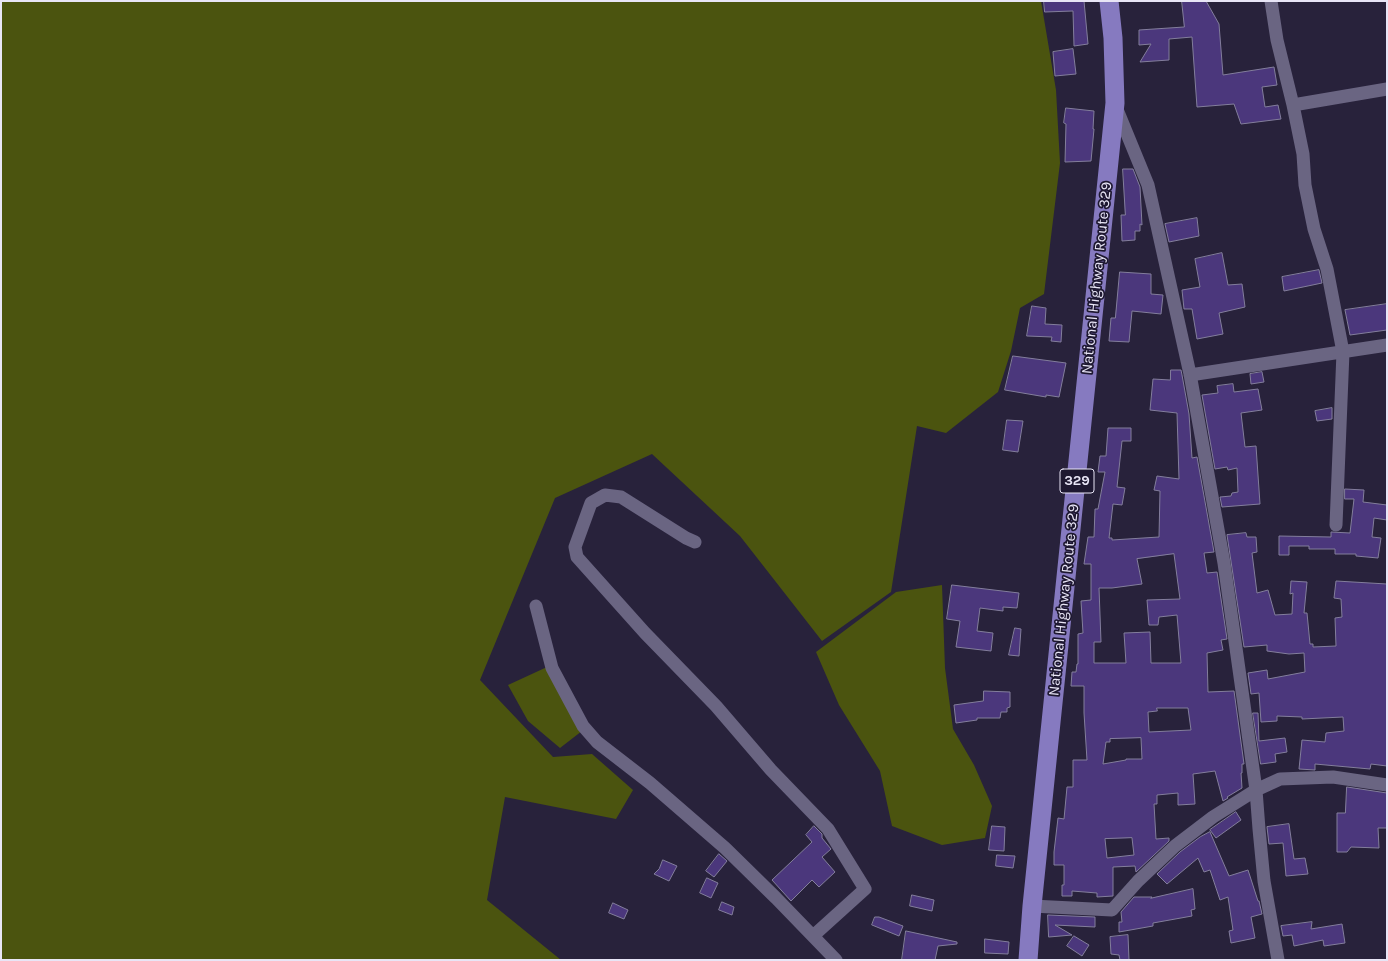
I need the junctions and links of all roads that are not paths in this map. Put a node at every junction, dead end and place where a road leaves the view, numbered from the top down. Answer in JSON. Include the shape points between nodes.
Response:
{"nodes":[{"id":1,"x":1109,"y":1,"type":"edge"},
{"id":2,"x":1270,"y":1,"type":"edge"},
{"id":3,"x":1387,"y":89,"type":"edge"},
{"id":4,"x":1115,"y":103,"type":"junction"},
{"id":5,"x":1293,"y":105,"type":"junction"},
{"id":6,"x":1387,"y":345,"type":"edge"},
{"id":7,"x":1343,"y":347,"type":"junction"},
{"id":8,"x":1189,"y":370,"type":"junction"},
{"id":9,"x":1336,"y":525,"type":"dead end"},
{"id":10,"x":695,"y":542,"type":"dead end"},
{"id":11,"x":536,"y":606,"type":"dead end"},
{"id":12,"x":1387,"y":785,"type":"edge"},
{"id":13,"x":1256,"y":790,"type":"junction"},
{"id":14,"x":1032,"y":906,"type":"junction"},
{"id":15,"x":813,"y":936,"type":"junction"},
{"id":16,"x":836,"y":960,"type":"edge"},
{"id":17,"x":1028,"y":960,"type":"edge"},
{"id":18,"x":1278,"y":960,"type":"edge"}],
"edges":[{"from":1,"to":4,"type":"highway","name":"National Highway Route 329","number":"329"},
{"from":2,"to":5,"type":"street"},
{"from":3,"to":5,"type":"street"},
{"from":4,"to":8,"type":"street","via":[[1148,185]]},
{"from":4,"to":14,"type":"highway","name":"National Highway Route 329","number":"329"},
{"from":5,"to":7,"type":"street","via":[[1314,229],[1327,269]]},
{"from":6,"to":7,"type":"street"},
{"from":7,"to":8,"type":"street"},
{"from":7,"to":9,"type":"street"},
{"from":8,"to":13,"type":"street","via":[[1224,563]]},
{"from":10,"to":15,"type":"street","via":[[621,497],[605,496],[591,503],[575,547],[577,557],[639,627],[716,706],[771,770],[828,829],[865,889]]},
{"from":11,"to":15,"type":"street","via":[[552,668],[583,726],[597,742],[650,783],[725,848]]},
{"from":12,"to":13,"type":"street","via":[[1333,777],[1280,778]]},
{"from":13,"to":14,"type":"street","via":[[1213,817],[1175,846],[1112,910]]},
{"from":13,"to":18,"type":"street","via":[[1264,881]]},
{"from":14,"to":17,"type":"highway","name":"National Highway Route 329","number":"329"},
{"from":15,"to":16,"type":"street"}]}
